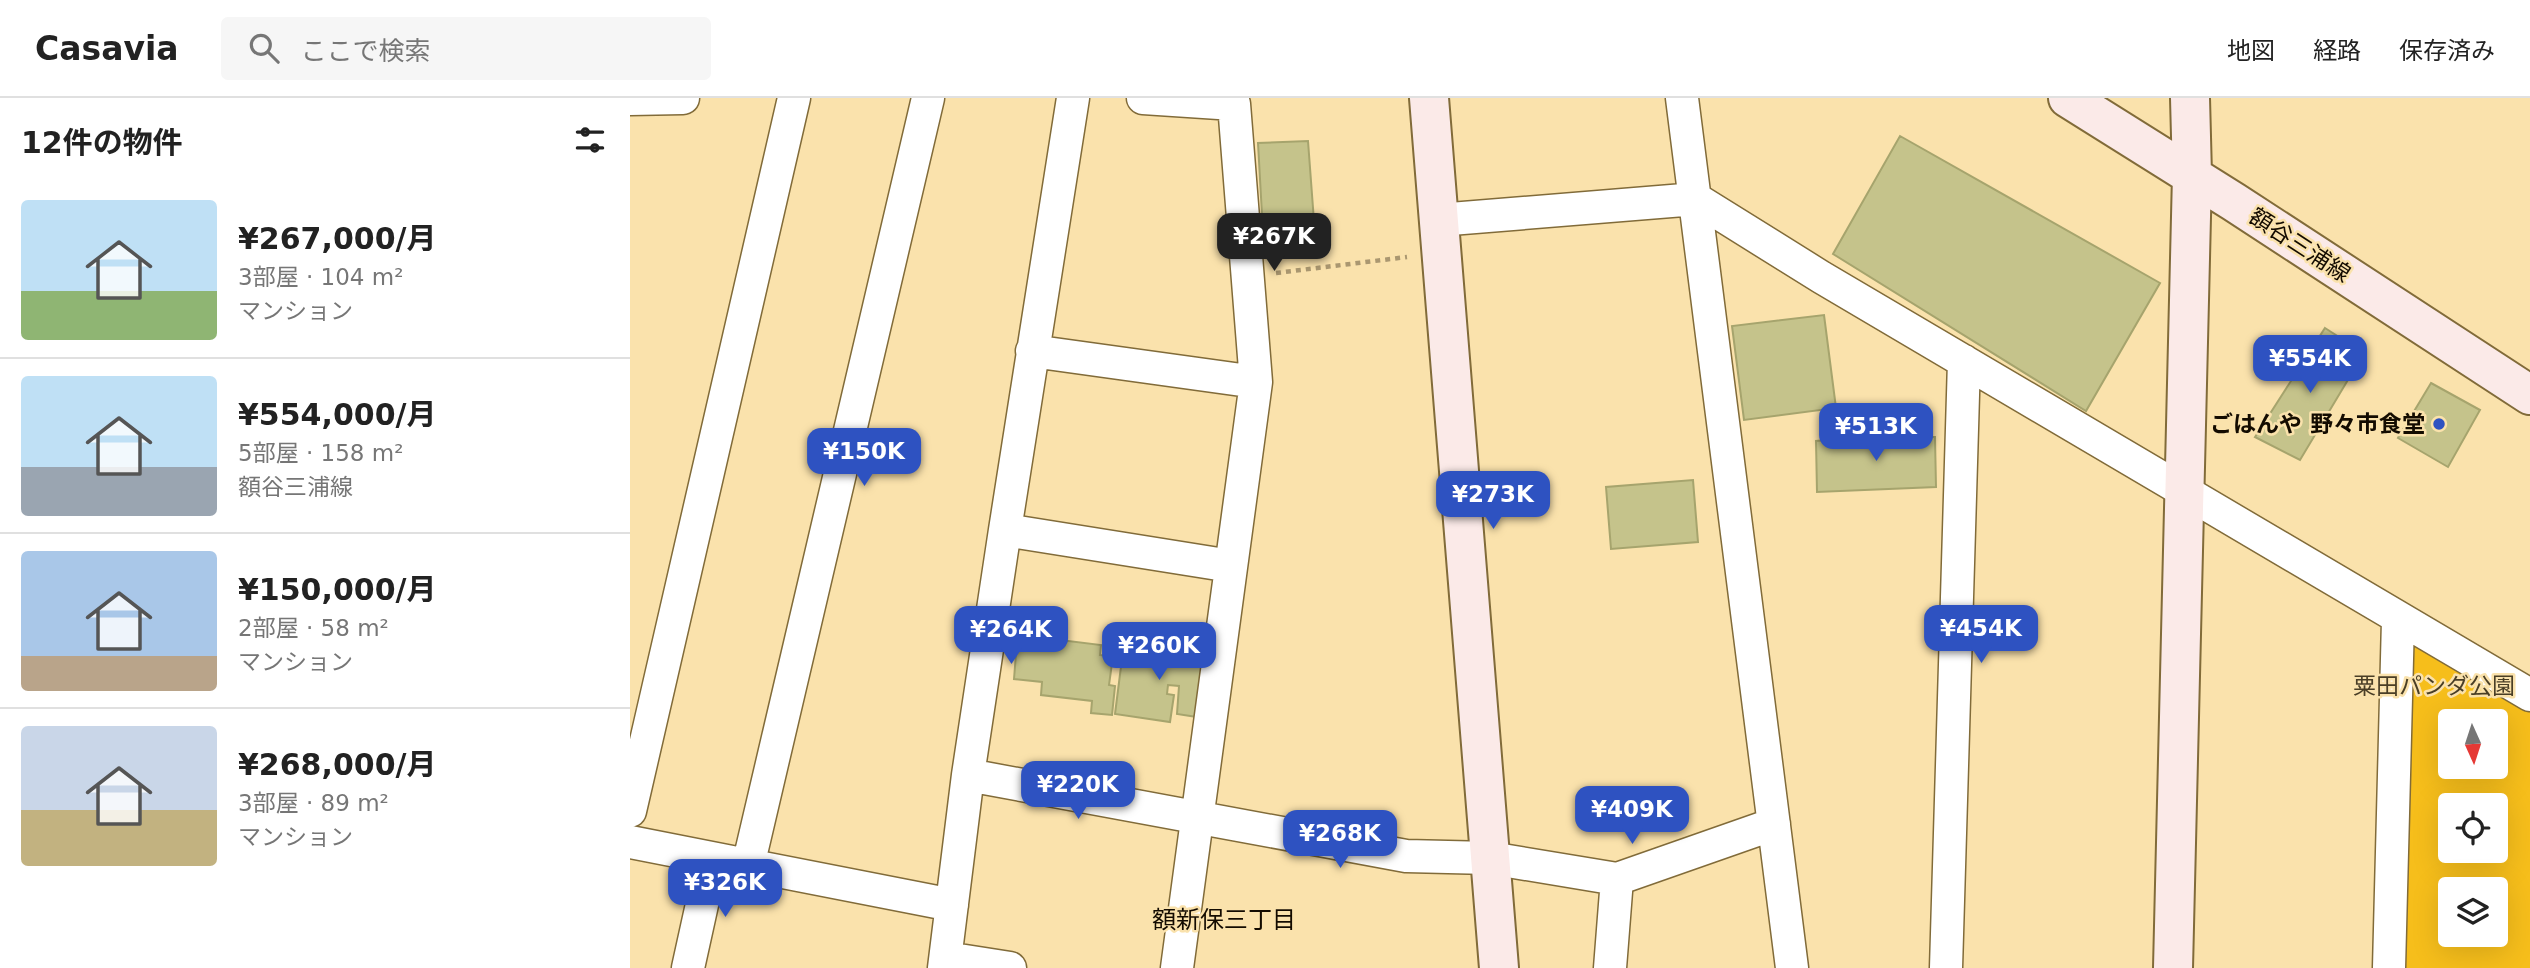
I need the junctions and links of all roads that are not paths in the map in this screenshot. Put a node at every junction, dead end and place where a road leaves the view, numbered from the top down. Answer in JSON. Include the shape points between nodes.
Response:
{"nodes":[{"id":1,"x":683,"y":98,"type":"edge"},
{"id":2,"x":794,"y":98,"type":"edge"},
{"id":3,"x":928,"y":98,"type":"edge"},
{"id":4,"x":1073,"y":98,"type":"edge"},
{"id":5,"x":1143,"y":98,"type":"edge"},
{"id":6,"x":1429,"y":98,"type":"edge"},
{"id":7,"x":1682,"y":98,"type":"edge"},
{"id":8,"x":2068,"y":98,"type":"edge"},
{"id":9,"x":2190,"y":98,"type":"edge"},
{"id":10,"x":630,"y":99,"type":"edge"},
{"id":11,"x":2192,"y":175,"type":"junction"},
{"id":12,"x":1696,"y":199,"type":"junction"},
{"id":13,"x":1439,"y":237,"type":"junction"},
{"id":14,"x":1032,"y":351,"type":"junction"},
{"id":15,"x":1964,"y":361,"type":"junction"},
{"id":16,"x":1256,"y":382,"type":"junction"},
{"id":17,"x":2530,"y":395,"type":"edge"},
{"id":18,"x":2186,"y":491,"type":"junction"},
{"id":19,"x":1005,"y":530,"type":"junction"},
{"id":20,"x":1231,"y":566,"type":"junction"},
{"id":21,"x":2398,"y":620,"type":"junction"},
{"id":22,"x":2530,"y":695,"type":"edge"},
{"id":23,"x":968,"y":775,"type":"junction"},
{"id":24,"x":630,"y":811,"type":"edge"},
{"id":25,"x":1197,"y":816,"type":"junction"},
{"id":26,"x":1774,"y":824,"type":"junction"},
{"id":27,"x":630,"y":842,"type":"edge"},
{"id":28,"x":1490,"y":858,"type":"junction"},
{"id":29,"x":712,"y":859,"type":"junction"},
{"id":30,"x":748,"y":866,"type":"junction"},
{"id":31,"x":1617,"y":879,"type":"junction"},
{"id":32,"x":952,"y":905,"type":"junction"},
{"id":33,"x":945,"y":963,"type":"edge"},
{"id":34,"x":688,"y":968,"type":"edge"},
{"id":35,"x":1010,"y":968,"type":"edge"},
{"id":36,"x":1177,"y":968,"type":"edge"},
{"id":37,"x":1499,"y":968,"type":"edge"},
{"id":38,"x":1610,"y":968,"type":"edge"},
{"id":39,"x":1792,"y":968,"type":"edge"},
{"id":40,"x":1946,"y":968,"type":"edge"},
{"id":41,"x":2173,"y":968,"type":"edge"},
{"id":42,"x":2389,"y":968,"type":"edge"}],
"edges":[{"from":1,"to":10,"type":"street"},
{"from":2,"to":24,"type":"street"},
{"from":3,"to":30,"type":"street"},
{"from":4,"to":14,"type":"street"},
{"from":5,"to":16,"type":"street","via":[[1234,104]]},
{"from":6,"to":13,"type":"street"},
{"from":7,"to":12,"type":"street"},
{"from":8,"to":11,"type":"street","name":"額谷三浦線"},
{"from":9,"to":11,"type":"street"},
{"from":11,"to":17,"type":"street","name":"額谷三浦線"},
{"from":11,"to":18,"type":"street"},
{"from":12,"to":13,"type":"street"},
{"from":12,"to":15,"type":"street"},
{"from":12,"to":26,"type":"street"},
{"from":13,"to":28,"type":"street"},
{"from":14,"to":16,"type":"street"},
{"from":14,"to":19,"type":"street"},
{"from":15,"to":18,"type":"street"},
{"from":15,"to":40,"type":"street"},
{"from":16,"to":20,"type":"street"},
{"from":18,"to":21,"type":"street"},
{"from":18,"to":41,"type":"street"},
{"from":19,"to":20,"type":"street"},
{"from":19,"to":23,"type":"street"},
{"from":20,"to":25,"type":"street"},
{"from":21,"to":22,"type":"street"},
{"from":21,"to":42,"type":"street"},
{"from":23,"to":25,"type":"street"},
{"from":23,"to":32,"type":"street"},
{"from":25,"to":28,"type":"street","via":[[1406,856]]},
{"from":25,"to":36,"type":"street"},
{"from":26,"to":31,"type":"street"},
{"from":26,"to":39,"type":"street"},
{"from":27,"to":29,"type":"street"},
{"from":28,"to":31,"type":"street"},
{"from":28,"to":37,"type":"street"},
{"from":29,"to":30,"type":"street"},
{"from":29,"to":34,"type":"street"},
{"from":30,"to":32,"type":"street"},
{"from":31,"to":38,"type":"street"},
{"from":32,"to":33,"type":"street"},
{"from":33,"to":35,"type":"street"}]}
